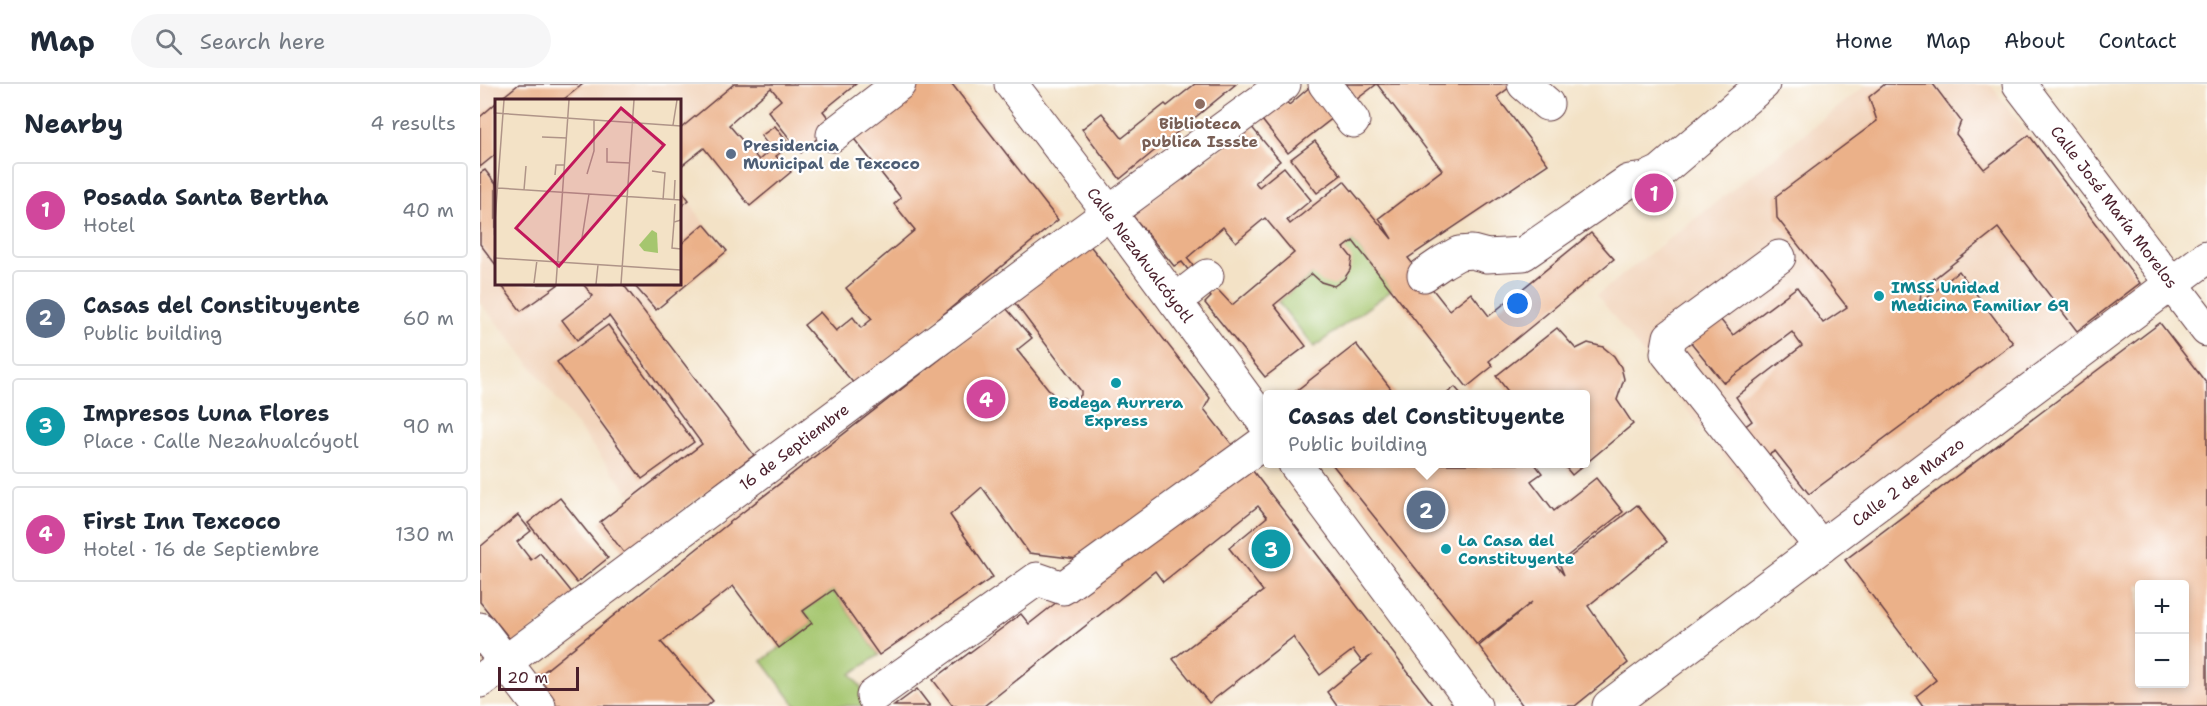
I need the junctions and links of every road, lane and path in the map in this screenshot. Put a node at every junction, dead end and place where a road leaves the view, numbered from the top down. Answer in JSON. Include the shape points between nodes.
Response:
{"nodes":[{"id":1,"x":881,"y":84,"type":"edge"},
{"id":2,"x":898,"y":84,"type":"edge"},
{"id":3,"x":1011,"y":84,"type":"edge"},
{"id":4,"x":1284,"y":84,"type":"edge"},
{"id":5,"x":1325,"y":84,"type":"edge"},
{"id":6,"x":1763,"y":84,"type":"edge"},
{"id":7,"x":2019,"y":84,"type":"edge"},
{"id":8,"x":1353,"y":121,"type":"dead end"},
{"id":9,"x":1109,"y":213,"type":"junction"},
{"id":10,"x":2207,"y":257,"type":"edge"},
{"id":11,"x":1779,"y":258,"type":"dead end"},
{"id":12,"x":1424,"y":275,"type":"dead end"},
{"id":13,"x":1207,"y":276,"type":"dead end"},
{"id":14,"x":2172,"y":283,"type":"junction"},
{"id":15,"x":1174,"y":301,"type":"junction"},
{"id":16,"x":2207,"y":330,"type":"edge"},
{"id":17,"x":1263,"y":421,"type":"edge"},
{"id":18,"x":1263,"y":443,"type":"edge"},
{"id":19,"x":1297,"y":468,"type":"edge"},
{"id":20,"x":1821,"y":547,"type":"junction"},
{"id":21,"x":480,"y":629,"type":"edge"},
{"id":22,"x":493,"y":671,"type":"edge"},
{"id":23,"x":873,"y":696,"type":"dead end"},
{"id":24,"x":539,"y":706,"type":"edge"},
{"id":25,"x":1475,"y":706,"type":"edge"},
{"id":26,"x":1609,"y":706,"type":"edge"}],
"edges":[{"from":1,"to":2,"type":"street","via":[[841,121]]},
{"from":3,"to":9,"type":"street","name":"Calle Nezahualcóyotl"},
{"from":4,"to":9,"type":"street","name":"16 de Septiembre"},
{"from":5,"to":8,"type":"street"},
{"from":6,"to":12,"type":"street","via":[[1660,172],[1629,181],[1523,254],[1459,253]]},
{"from":7,"to":14,"type":"street","name":"Calle José María Morelos"},
{"from":9,"to":15,"type":"street","name":"Calle Nezahualcóyotl"},
{"from":9,"to":22,"type":"street","name":"16 de Septiembre"},
{"from":10,"to":14,"type":"street","name":"Calle 2 de Marzo"},
{"from":11,"to":20,"type":"street","via":[[1670,337],[1667,353]]},
{"from":13,"to":15,"type":"street"},
{"from":14,"to":16,"type":"street","name":"Calle José María Morelos"},
{"from":14,"to":20,"type":"street","name":"Calle 2 de Marzo"},
{"from":15,"to":17,"type":"street","name":"Calle Nezahualcóyotl"},
{"from":18,"to":23,"type":"street","via":[[1063,588],[1037,579]]},
{"from":19,"to":25,"type":"street"},
{"from":20,"to":26,"type":"street","name":"Calle 2 de Marzo"},
{"from":21,"to":22,"type":"street"},
{"from":22,"to":24,"type":"street"}]}
